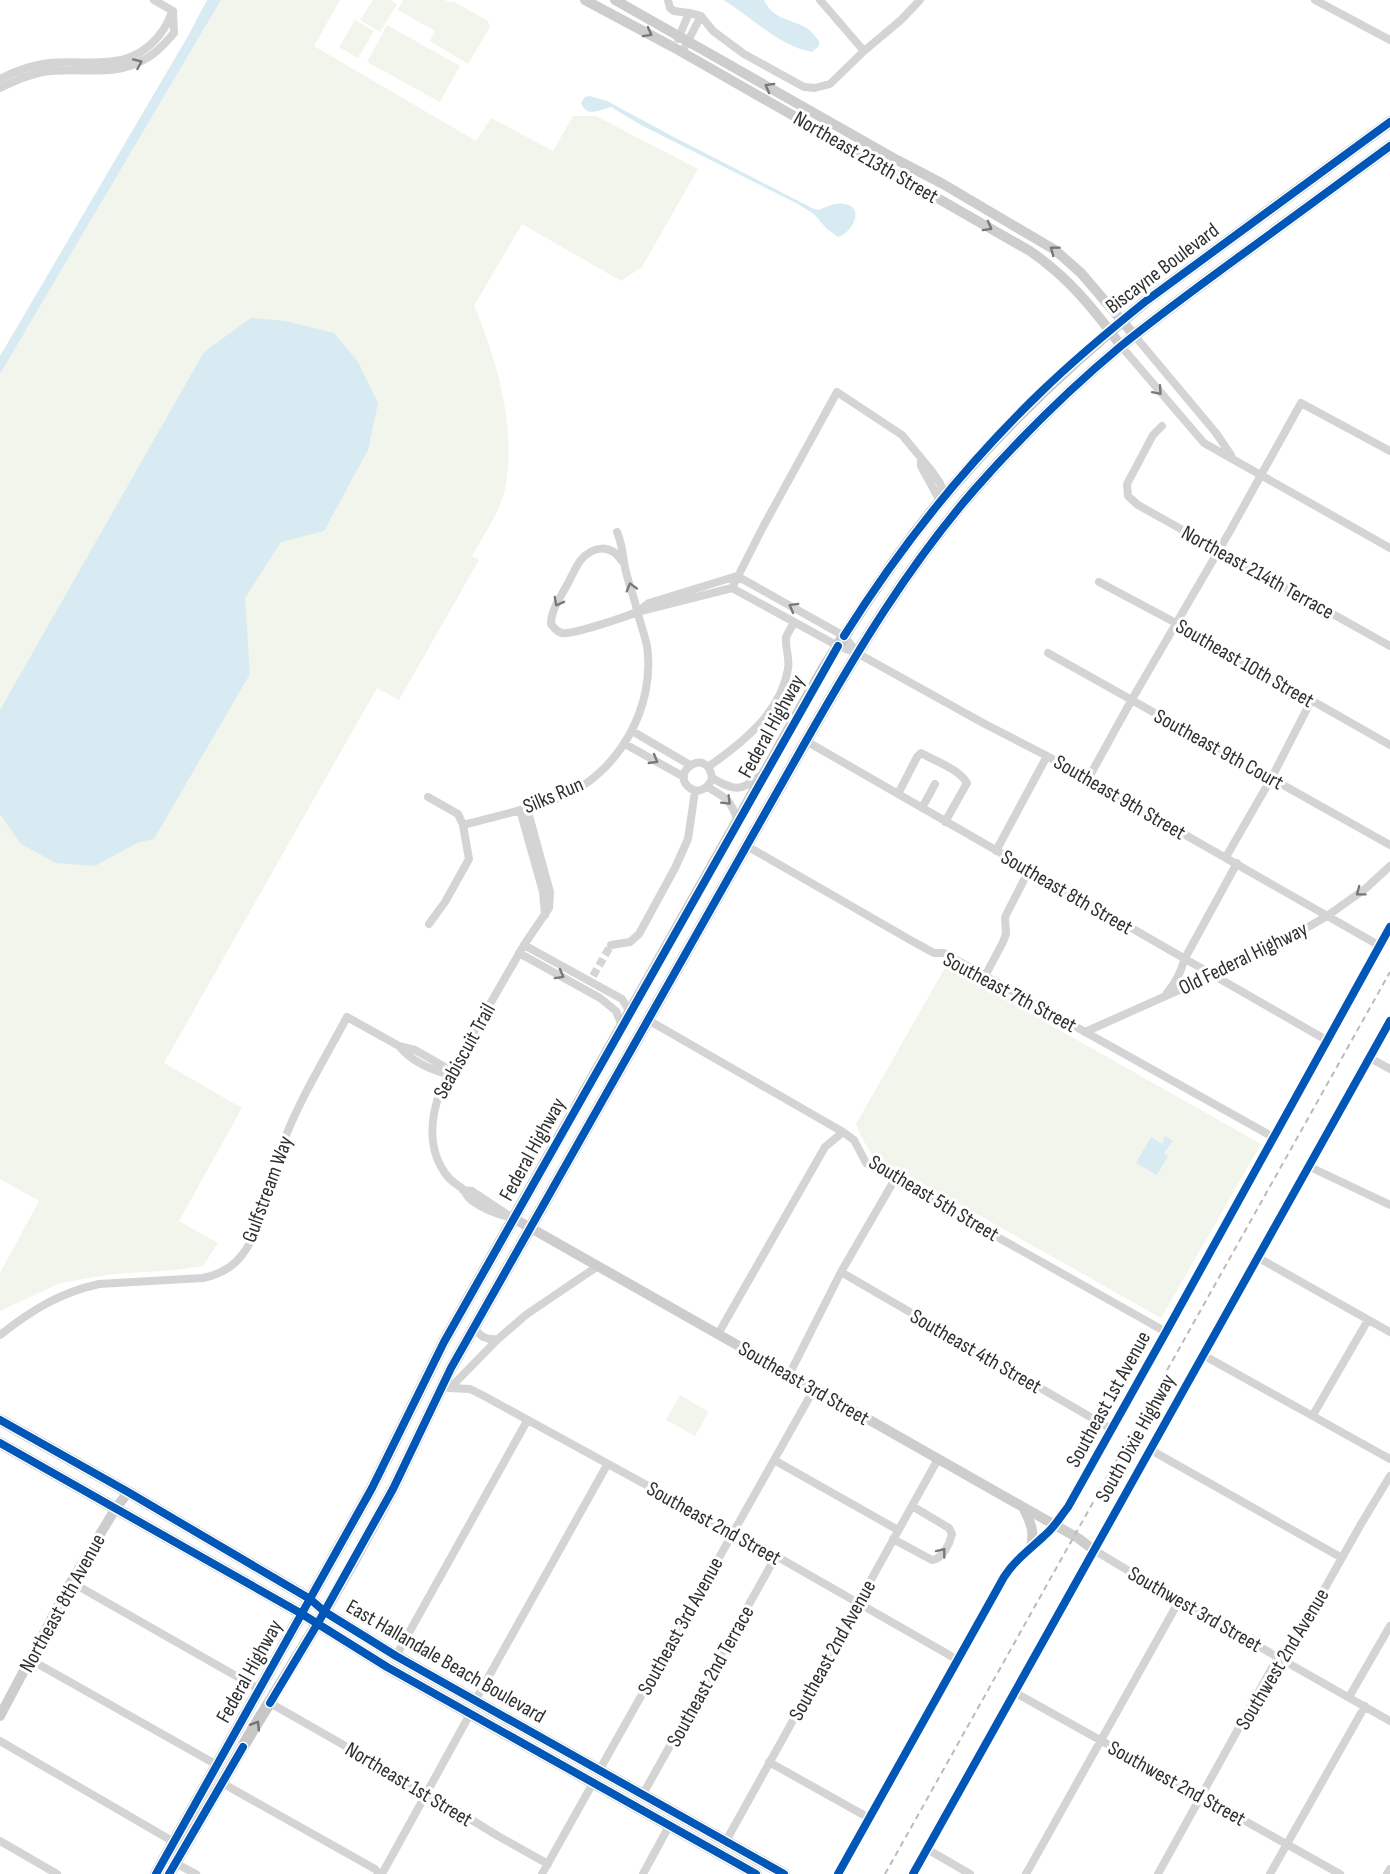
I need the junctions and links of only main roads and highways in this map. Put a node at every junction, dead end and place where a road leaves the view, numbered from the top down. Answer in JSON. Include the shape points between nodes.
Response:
{"nodes":[{"id":1,"x":1390,"y":122,"type":"edge"},
{"id":2,"x":1360,"y":144,"type":"junction"},
{"id":3,"x":1390,"y":146,"type":"edge"},
{"id":4,"x":1333,"y":164,"type":"junction"},
{"id":5,"x":1350,"y":175,"type":"junction"},
{"id":6,"x":1317,"y":199,"type":"junction"},
{"id":7,"x":972,"y":464,"type":"joint"},
{"id":8,"x":964,"y":474,"type":"junction"},
{"id":9,"x":987,"y":476,"type":"joint"},
{"id":10,"x":942,"y":499,"type":"junction"},
{"id":11,"x":960,"y":507,"type":"junction"},
{"id":12,"x":938,"y":535,"type":"junction"},
{"id":13,"x":651,"y":974,"type":"junction"},
{"id":14,"x":630,"y":1012,"type":"junction"},
{"id":15,"x":648,"y":1020,"type":"junction"},
{"id":16,"x":626,"y":1059,"type":"junction"},
{"id":17,"x":0,"y":1420,"type":"edge"},
{"id":18,"x":0,"y":1443,"type":"edge"},
{"id":19,"x":310,"y":1599,"type":"junction"},
{"id":20,"x":325,"y":1612,"type":"junction"},
{"id":21,"x":302,"y":1614,"type":"junction"},
{"id":22,"x":318,"y":1623,"type":"junction"},
{"id":23,"x":561,"y":1764,"type":"junction"},
{"id":24,"x":600,"y":1770,"type":"junction"},
{"id":25,"x":593,"y":1783,"type":"junction"},
{"id":26,"x":660,"y":1804,"type":"junction"},
{"id":27,"x":669,"y":1826,"type":"junction"},
{"id":28,"x":726,"y":1841,"type":"junction"},
{"id":29,"x":156,"y":1874,"type":"edge"},
{"id":30,"x":169,"y":1874,"type":"edge"},
{"id":31,"x":756,"y":1874,"type":"edge"},
{"id":32,"x":784,"y":1874,"type":"edge"}],
"edges":[{"from":1,"to":2,"type":"main road","name":"Biscayne Boulevard"},
{"from":2,"to":4,"type":"main road","name":"Biscayne Boulevard"},
{"from":2,"to":5,"type":"main road","via":[[1350,160]]},
{"from":3,"to":5,"type":"main road","name":"Biscayne Boulevard"},
{"from":4,"to":6,"type":"main road","via":[[1330,182]]},
{"from":4,"to":7,"type":"main road","name":"Biscayne Boulevard","via":[[1109,330],[1041,392]]},
{"from":5,"to":6,"type":"main road","name":"Biscayne Boulevard"},
{"from":6,"to":9,"type":"main road","name":"Biscayne Boulevard","via":[[1134,335],[1044,416]]},
{"from":7,"to":8,"type":"main road","name":"Federal Highway"},
{"from":8,"to":10,"type":"main road","name":"Federal Highway"},
{"from":8,"to":11,"type":"main road","via":[[958,491]]},
{"from":9,"to":11,"type":"main road","name":"Federal Highway"},
{"from":10,"to":12,"type":"main road","via":[[948,504]]},
{"from":10,"to":13,"type":"main road","name":"Federal Highway","via":[[879,582],[841,641]]},
{"from":11,"to":12,"type":"main road","name":"Federal Highway"},
{"from":12,"to":15,"type":"main road","name":"Federal Highway","via":[[857,652]]},
{"from":13,"to":14,"type":"main road","name":"Federal Highway"},
{"from":13,"to":15,"type":"main road","via":[[653,980],[644,1005]]},
{"from":14,"to":16,"type":"main road","via":[[634,1027]]},
{"from":14,"to":19,"type":"main road","name":"Federal Highway","via":[[444,1342],[372,1488]]},
{"from":15,"to":16,"type":"main road","name":"Federal Highway"},
{"from":16,"to":20,"type":"main road","name":"Federal Highway","via":[[474,1327],[393,1489]]},
{"from":17,"to":19,"type":"main road","name":"East Hallandale Beach Boulevard"},
{"from":18,"to":21,"type":"main road","name":"East Hallandale Beach Boulevard"},
{"from":19,"to":20,"type":"main road","name":"East Hallandale Beach Boulevard"},
{"from":19,"to":21,"type":"main road","name":"Federal Highway"},
{"from":20,"to":22,"type":"main road","name":"Federal Highway"},
{"from":20,"to":24,"type":"main road","name":"East Hallandale Beach Boulevard"},
{"from":21,"to":22,"type":"main road","name":"East Hallandale Beach Boulevard"},
{"from":21,"to":29,"type":"main road","name":"Federal Highway"},
{"from":22,"to":23,"type":"main road","name":"East Hallandale Beach Boulevard","via":[[387,1667]]},
{"from":30,"to":22,"type":"main road","name":"Federal Highway","one_way":true},
{"from":23,"to":24,"type":"main road"},
{"from":23,"to":25,"type":"main road","name":"East Hallandale Beach Boulevard"},
{"from":24,"to":26,"type":"main road","name":"East Hallandale Beach Boulevard"},
{"from":25,"to":26,"type":"main road"},
{"from":25,"to":27,"type":"main road","name":"East Hallandale Beach Boulevard"},
{"from":26,"to":28,"type":"main road","name":"East Hallandale Beach Boulevard"},
{"from":27,"to":28,"type":"main road","via":[[678,1823],[711,1841]]},
{"from":27,"to":31,"type":"main road","name":"East Hallandale Beach Boulevard","via":[[737,1868]]},
{"from":28,"to":32,"type":"main road","name":"East Hallandale Beach Boulevard"}]}
